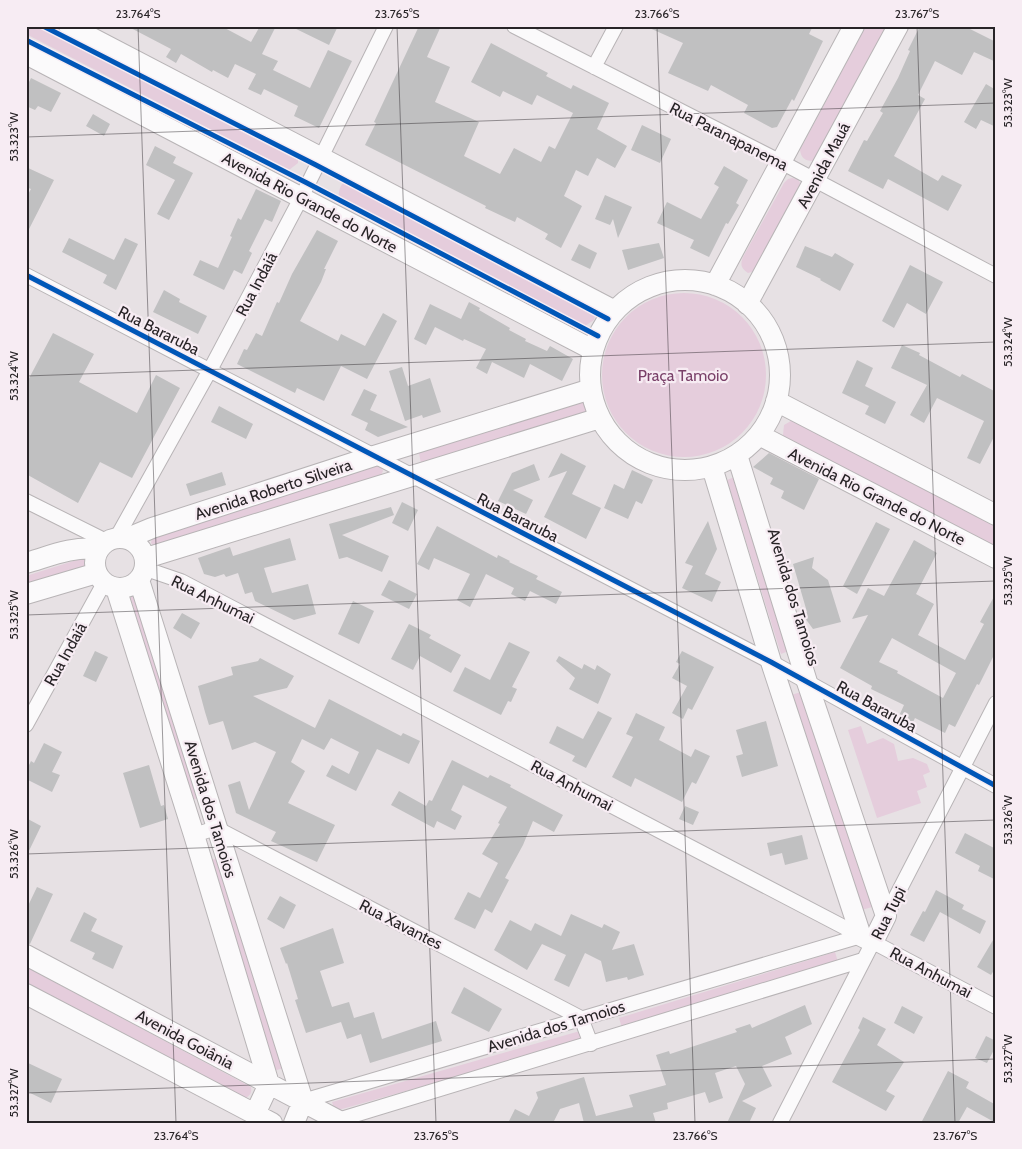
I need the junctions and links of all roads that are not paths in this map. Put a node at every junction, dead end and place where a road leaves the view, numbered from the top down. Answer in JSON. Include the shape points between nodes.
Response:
{"nodes":[{"id":1,"x":69,"y":26,"type":"edge"},
{"id":2,"x":386,"y":26,"type":"edge"},
{"id":3,"x":514,"y":26,"type":"edge"},
{"id":4,"x":616,"y":26,"type":"edge"},
{"id":5,"x":854,"y":26,"type":"edge"},
{"id":6,"x":898,"y":26,"type":"edge"},
{"id":7,"x":26,"y":54,"type":"edge"},
{"id":8,"x":594,"y":67,"type":"junction"},
{"id":9,"x":320,"y":157,"type":"junction"},
{"id":10,"x":781,"y":162,"type":"junction"},
{"id":11,"x":814,"y":180,"type":"junction"},
{"id":12,"x":301,"y":198,"type":"junction"},
{"id":13,"x":26,"y":275,"type":"edge"},
{"id":14,"x":996,"y":276,"type":"edge"},
{"id":15,"x":715,"y":285,"type":"junction"},
{"id":16,"x":747,"y":304,"type":"junction"},
{"id":17,"x":615,"y":310,"type":"junction"},
{"id":18,"x":593,"y":350,"type":"junction"},
{"id":19,"x":210,"y":370,"type":"junction"},
{"id":20,"x":591,"y":390,"type":"junction"},
{"id":21,"x":776,"y":401,"type":"junction"},
{"id":22,"x":600,"y":418,"type":"junction"},
{"id":23,"x":759,"y":435,"type":"junction"},
{"id":24,"x":737,"y":455,"type":"junction"},
{"id":25,"x":374,"y":456,"type":"junction"},
{"id":26,"x":712,"y":467,"type":"junction"},
{"id":27,"x":412,"y":476,"type":"junction"},
{"id":28,"x":26,"y":501,"type":"edge"},
{"id":29,"x":996,"y":514,"type":"edge"},
{"id":30,"x":112,"y":541,"type":"junction"},
{"id":31,"x":996,"y":558,"type":"edge"},
{"id":32,"x":26,"y":563,"type":"edge"},
{"id":33,"x":144,"y":569,"type":"junction"},
{"id":34,"x":106,"y":581,"type":"junction"},
{"id":35,"x":26,"y":594,"type":"edge"},
{"id":36,"x":771,"y":662,"type":"junction"},
{"id":37,"x":807,"y":682,"type":"junction"},
{"id":38,"x":996,"y":703,"type":"edge"},
{"id":39,"x":26,"y":725,"type":"edge"},
{"id":40,"x":962,"y":768,"type":"junction"},
{"id":41,"x":996,"y":786,"type":"edge"},
{"id":42,"x":216,"y":828,"type":"junction"},
{"id":43,"x":194,"y":835,"type":"junction"},
{"id":44,"x":886,"y":916,"type":"junction"},
{"id":45,"x":867,"y":939,"type":"junction"},
{"id":46,"x":26,"y":955,"type":"edge"},
{"id":47,"x":864,"y":960,"type":"junction"},
{"id":48,"x":26,"y":994,"type":"edge"},
{"id":49,"x":996,"y":1007,"type":"edge"},
{"id":50,"x":581,"y":1018,"type":"junction"},
{"id":51,"x":591,"y":1044,"type":"junction"},
{"id":52,"x":270,"y":1084,"type":"junction"},
{"id":53,"x":303,"y":1101,"type":"junction"},
{"id":54,"x":264,"y":1118,"type":"edge"},
{"id":55,"x":339,"y":1122,"type":"edge"},
{"id":56,"x":294,"y":1123,"type":"edge"},
{"id":57,"x":780,"y":1123,"type":"edge"}],
"edges":[{"from":1,"to":9,"type":"street"},
{"from":2,"to":9,"type":"street","name":"Rua Indaiá"},
{"from":3,"to":8,"type":"street","name":"Rua Paranapanema"},
{"from":4,"to":8,"type":"street"},
{"from":5,"to":10,"type":"street"},
{"from":6,"to":11,"type":"street","name":"Avenida Mauá"},
{"from":7,"to":12,"type":"street","name":"Avenida Rio Grande do Norte"},
{"from":8,"to":10,"type":"street","name":"Rua Paranapanema"},
{"from":9,"to":12,"type":"street","name":"Rua Indaiá"},
{"from":9,"to":17,"type":"street"},
{"from":10,"to":11,"type":"street","name":"Rua Paranapanema"},
{"from":10,"to":15,"type":"street"},
{"from":11,"to":14,"type":"street","name":"Rua Paranapanema"},
{"from":11,"to":16,"type":"street","name":"Avenida Mauá"},
{"from":12,"to":18,"type":"street","name":"Avenida Rio Grande do Norte"},
{"from":12,"to":19,"type":"street","name":"Rua Indaiá"},
{"from":13,"to":19,"type":"street","name":"Rua Bararuba"},
{"from":15,"to":16,"type":"street"},
{"from":15,"to":17,"type":"street","via":[[694,280],[665,282],[631,296]]},
{"from":16,"to":21,"type":"street","via":[[765,324],[776,348],[780,375]]},
{"from":17,"to":18,"type":"street"},
{"from":18,"to":20,"type":"street"},
{"from":19,"to":25,"type":"street","name":"Rua Bararuba"},
{"from":19,"to":30,"type":"street","name":"Rua Indaiá"},
{"from":20,"to":22,"type":"street"},
{"from":20,"to":25,"type":"street","name":"Avenida Roberto Silveira"},
{"from":21,"to":23,"type":"street"},
{"from":21,"to":29,"type":"street"},
{"from":22,"to":26,"type":"street","via":[[617,442],[647,463],[690,471]]},
{"from":22,"to":27,"type":"street","name":"Avenida Roberto Silveira"},
{"from":23,"to":24,"type":"street"},
{"from":23,"to":31,"type":"street","name":"Avenida Rio Grande do Norte"},
{"from":24,"to":26,"type":"street"},
{"from":24,"to":37,"type":"street","name":"Avenida dos Tamoios"},
{"from":25,"to":27,"type":"street","name":"Rua Bararuba"},
{"from":25,"to":30,"type":"street","name":"Avenida Roberto Silveira"},
{"from":26,"to":36,"type":"street"},
{"from":27,"to":33,"type":"street","name":"Avenida Roberto Silveira"},
{"from":27,"to":36,"type":"street","name":"Rua Bararuba"},
{"from":28,"to":30,"type":"street"},
{"from":30,"to":32,"type":"street","name":"Avenida Roberto Silveira"},
{"from":30,"to":33,"type":"street","via":[[140,546]]},
{"from":30,"to":34,"type":"street","via":[[95,560]]},
{"from":33,"to":34,"type":"street","via":[[129,587]]},
{"from":33,"to":42,"type":"street","name":"Avenida dos Tamoios"},
{"from":33,"to":45,"type":"street","name":"Rua Anhumai","via":[[180,581]]},
{"from":34,"to":35,"type":"street"},
{"from":34,"to":39,"type":"street","name":"Rua Indaiá"},
{"from":34,"to":43,"type":"street","name":"Avenida dos Tamoios"},
{"from":36,"to":37,"type":"street","name":"Rua Bararuba"},
{"from":36,"to":45,"type":"street"},
{"from":37,"to":40,"type":"street","name":"Rua Bararuba"},
{"from":37,"to":44,"type":"street","name":"Avenida dos Tamoios"},
{"from":38,"to":40,"type":"street","name":"Rua Tupi"},
{"from":40,"to":41,"type":"street","name":"Rua Bararuba"},
{"from":40,"to":44,"type":"street","name":"Rua Tupi"},
{"from":42,"to":43,"type":"street"},
{"from":42,"to":50,"type":"street","name":"Rua Xavantes"},
{"from":42,"to":53,"type":"street","name":"Avenida dos Tamoios"},
{"from":43,"to":52,"type":"street","name":"Avenida dos Tamoios"},
{"from":44,"to":45,"type":"street","name":"Rua Tupi"},
{"from":45,"to":47,"type":"street","name":"Rua Tupi"},
{"from":45,"to":49,"type":"street","name":"Rua Anhumai"},
{"from":45,"to":50,"type":"street","name":"Avenida dos Tamoios"},
{"from":46,"to":52,"type":"street","name":"Avenida Goiânia"},
{"from":47,"to":51,"type":"street","name":"Avenida dos Tamoios"},
{"from":47,"to":57,"type":"street","name":"Rua Tupi"},
{"from":48,"to":54,"type":"street","name":"Avenida Goiânia"},
{"from":50,"to":51,"type":"street"},
{"from":50,"to":53,"type":"street","name":"Avenida dos Tamoios"},
{"from":51,"to":55,"type":"street","name":"Avenida dos Tamoios"},
{"from":52,"to":53,"type":"street","name":"Avenida Goiânia"},
{"from":52,"to":54,"type":"street"},
{"from":53,"to":55,"type":"street","name":"Avenida Goiânia"},
{"from":53,"to":56,"type":"street"}]}
